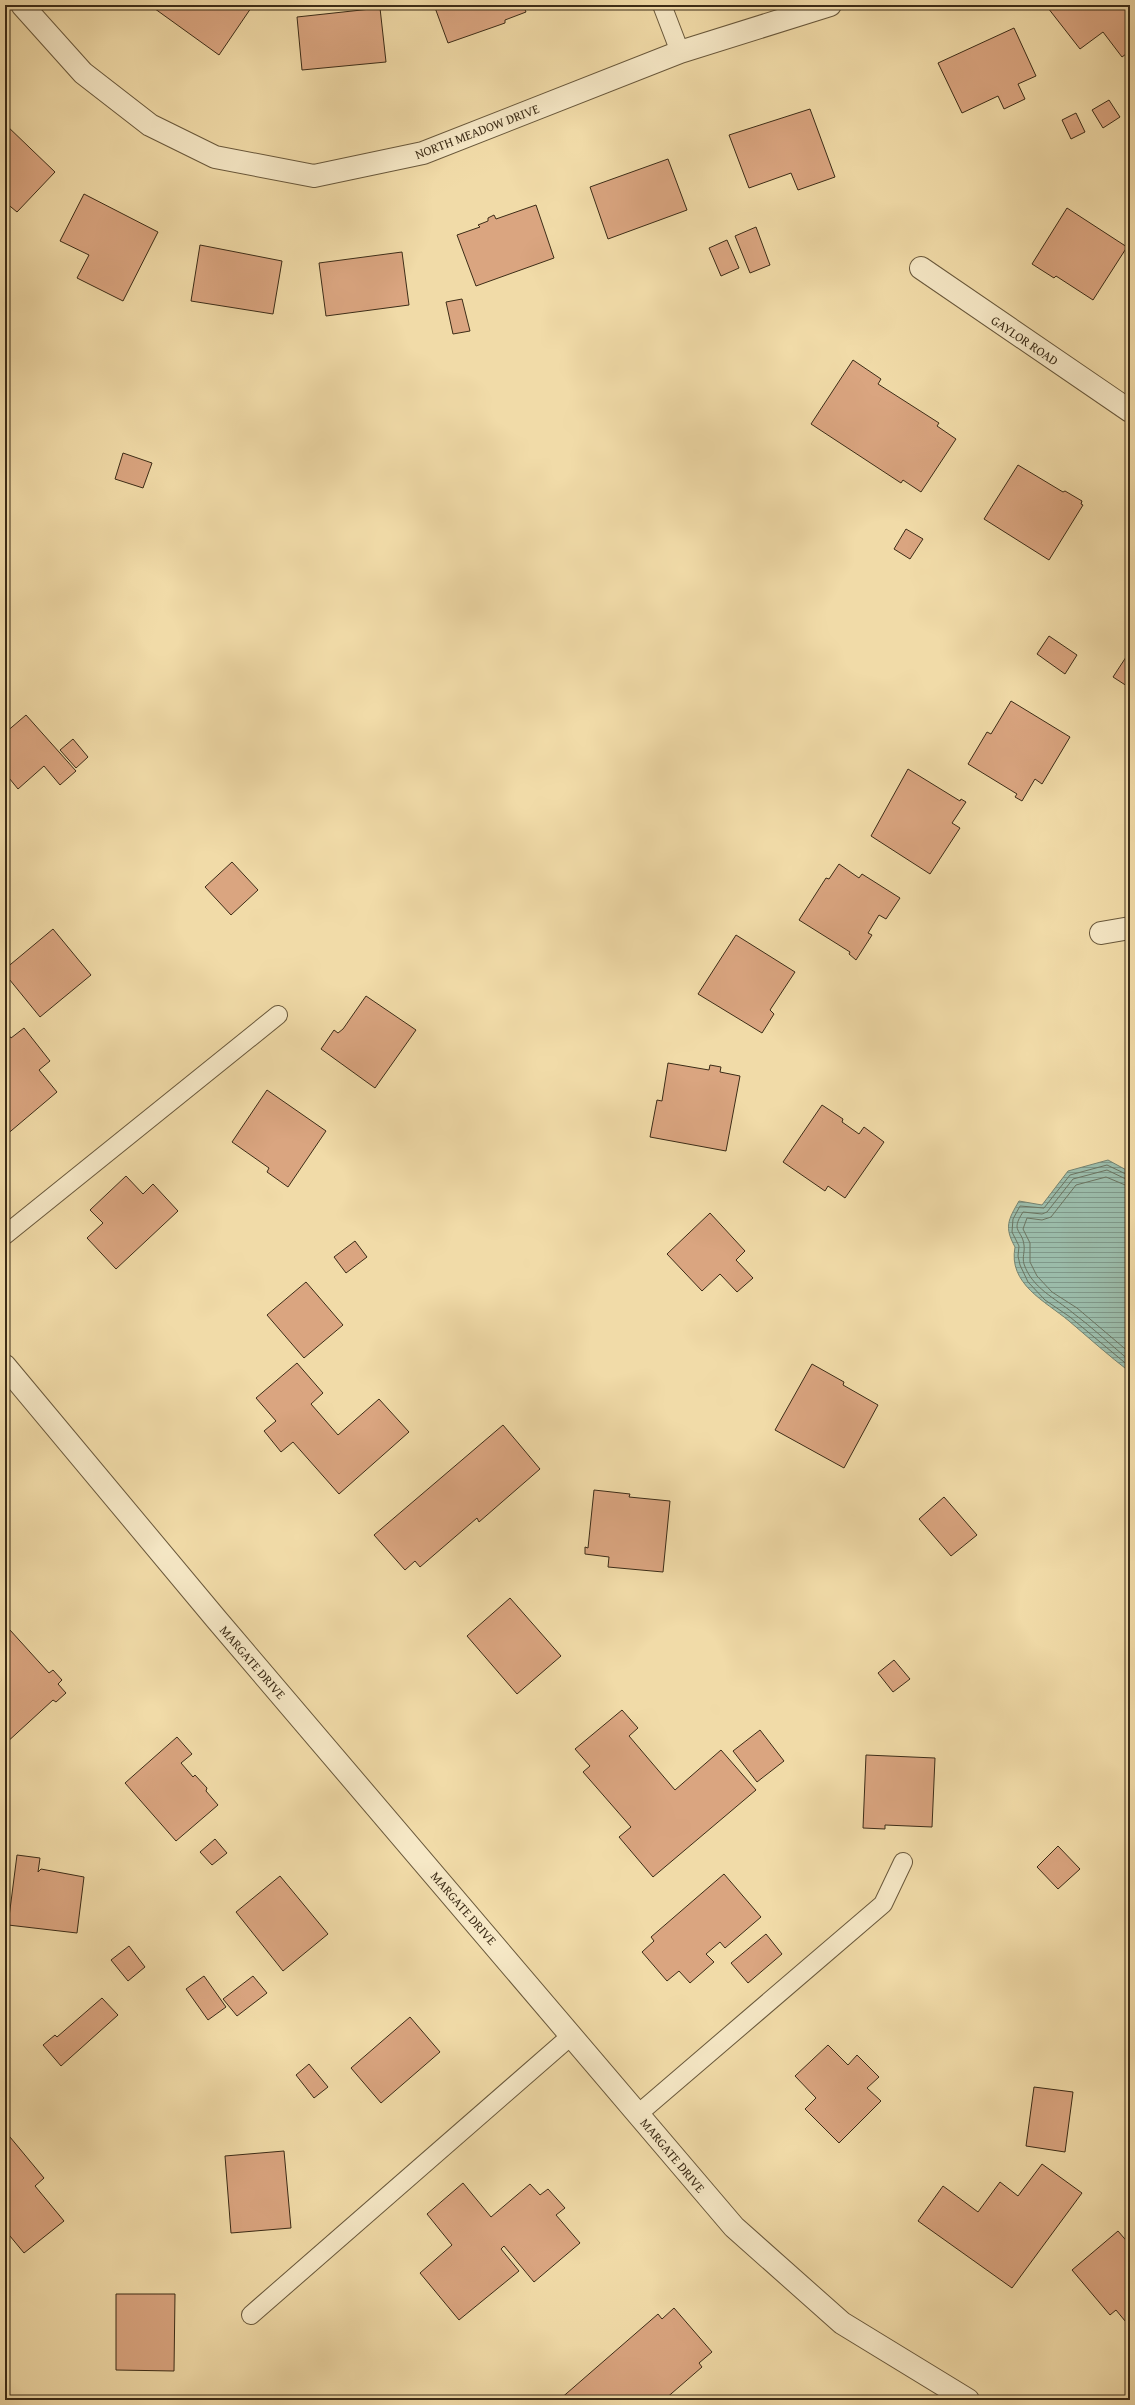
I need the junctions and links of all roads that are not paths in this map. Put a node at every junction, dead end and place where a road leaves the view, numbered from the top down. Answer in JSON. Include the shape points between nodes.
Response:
{"nodes":[{"id":1,"x":22,"y":5,"type":"edge"},
{"id":2,"x":662,"y":5,"type":"edge"},
{"id":3,"x":830,"y":5,"type":"edge"},
{"id":4,"x":680,"y":52,"type":"junction"},
{"id":5,"x":921,"y":268,"type":"dead end"},
{"id":6,"x":1130,"y":411,"type":"edge"},
{"id":7,"x":1130,"y":928,"type":"edge"},
{"id":8,"x":1101,"y":933,"type":"dead end"},
{"id":9,"x":278,"y":1015,"type":"dead end"},
{"id":10,"x":5,"y":1235,"type":"edge"},
{"id":11,"x":5,"y":1366,"type":"edge"},
{"id":12,"x":904,"y":1862,"type":"dead end"},
{"id":13,"x":572,"y":2035,"type":"junction"},
{"id":14,"x":638,"y":2114,"type":"junction"},
{"id":15,"x":251,"y":2315,"type":"dead end"},
{"id":16,"x":968,"y":2400,"type":"edge"}],
"edges":[{"from":1,"to":4,"type":"street","name":"NORTH MEADOW DRIVE","via":[[83,73],[150,125],[215,157],[314,176],[423,153]]},
{"from":2,"to":4,"type":"lane"},
{"from":3,"to":4,"type":"street","name":"NORTH MEADOW DRIVE"},
{"from":5,"to":6,"type":"street","name":"GAYLOR ROAD"},
{"from":7,"to":8,"type":"street"},
{"from":9,"to":10,"type":"lane"},
{"from":11,"to":13,"type":"street","name":"MARGATE DRIVE","via":[[222,1626]]},
{"from":12,"to":14,"type":"lane","via":[[883,1904]]},
{"from":13,"to":14,"type":"street","name":"MARGATE DRIVE"},
{"from":13,"to":15,"type":"lane"},
{"from":14,"to":16,"type":"street","name":"MARGATE DRIVE","via":[[734,2227],[842,2323]]}]}
